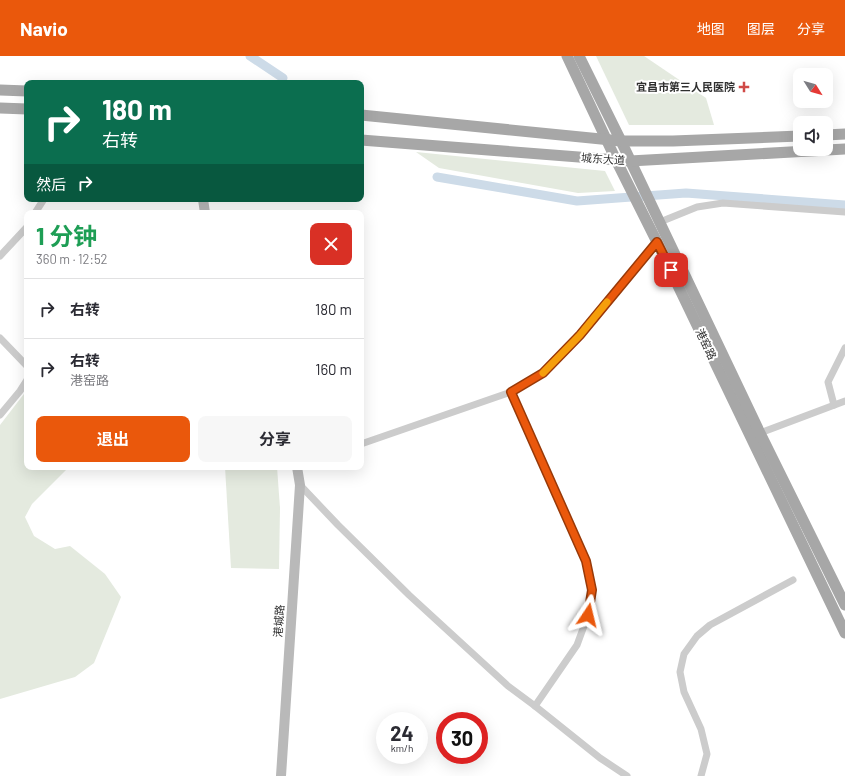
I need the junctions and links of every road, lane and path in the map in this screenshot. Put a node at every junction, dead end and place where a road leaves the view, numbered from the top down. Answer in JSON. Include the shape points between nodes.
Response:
{"nodes":[{"id":1,"x":568,"y":56,"type":"edge"},
{"id":2,"x":578,"y":56,"type":"edge"},
{"id":3,"x":0,"y":90,"type":"edge"},
{"id":4,"x":24,"y":92,"type":"edge"},
{"id":5,"x":0,"y":108,"type":"edge"},
{"id":6,"x":24,"y":109,"type":"edge"},
{"id":7,"x":364,"y":115,"type":"edge"},
{"id":8,"x":845,"y":134,"type":"edge"},
{"id":9,"x":833,"y":135,"type":"edge"},
{"id":10,"x":793,"y":136,"type":"edge"},
{"id":11,"x":364,"y":140,"type":"edge"},
{"id":12,"x":608,"y":140,"type":"junction"},
{"id":13,"x":621,"y":141,"type":"junction"},
{"id":14,"x":845,"y":150,"type":"edge"},
{"id":15,"x":616,"y":160,"type":"junction"},
{"id":16,"x":630,"y":161,"type":"junction"},
{"id":17,"x":845,"y":212,"type":"edge"},
{"id":18,"x":654,"y":219,"type":"junction"},
{"id":19,"x":24,"y":230,"type":"edge"},
{"id":20,"x":657,"y":242,"type":"junction"},
{"id":21,"x":0,"y":256,"type":"edge"},
{"id":22,"x":0,"y":338,"type":"edge"},
{"id":23,"x":845,"y":348,"type":"edge"},
{"id":24,"x":24,"y":363,"type":"edge"},
{"id":25,"x":24,"y":385,"type":"edge"},
{"id":26,"x":511,"y":392,"type":"junction"},
{"id":27,"x":845,"y":401,"type":"edge"},
{"id":28,"x":834,"y":405,"type":"junction"},
{"id":29,"x":0,"y":415,"type":"edge"},
{"id":30,"x":760,"y":433,"type":"junction"},
{"id":31,"x":364,"y":443,"type":"edge"},
{"id":32,"x":297,"y":470,"type":"edge"},
{"id":33,"x":300,"y":486,"type":"junction"},
{"id":34,"x":793,"y":580,"type":"dead end"},
{"id":35,"x":845,"y":605,"type":"edge"},
{"id":36,"x":845,"y":633,"type":"edge"},
{"id":37,"x":536,"y":706,"type":"junction"},
{"id":38,"x":281,"y":776,"type":"edge"},
{"id":39,"x":627,"y":776,"type":"edge"},
{"id":40,"x":701,"y":776,"type":"edge"}],
"edges":[{"from":1,"to":12,"type":"main road","name":"港窑路"},
{"from":2,"to":13,"type":"main road","name":"港窑路"},
{"from":3,"to":4,"type":"main road"},
{"from":5,"to":6,"type":"main road"},
{"from":7,"to":12,"type":"main road","name":"城东大道"},
{"from":8,"to":9,"type":"main road"},
{"from":10,"to":13,"type":"main road","name":"城东大道"},
{"from":11,"to":15,"type":"main road","name":"城东大道"},
{"from":12,"to":13,"type":"main road","name":"城东大道"},
{"from":12,"to":15,"type":"main road","name":"港窑路"},
{"from":13,"to":16,"type":"main road","name":"港窑路"},
{"from":14,"to":16,"type":"main road","name":"城东大道"},
{"from":15,"to":16,"type":"main road","name":"城东大道"},
{"from":15,"to":18,"type":"main road","name":"港窑路","via":[[627,183]]},
{"from":16,"to":18,"type":"main road","name":"港窑路"},
{"from":17,"to":18,"type":"street","via":[[723,203]]},
{"from":18,"to":20,"type":"main road","name":"港窑路"},
{"from":18,"to":30,"type":"main road","name":"港窑路"},
{"from":19,"to":21,"type":"street"},
{"from":20,"to":26,"type":"street","via":[[580,335],[543,373]]},
{"from":20,"to":36,"type":"main road","name":"港窑路"},
{"from":22,"to":24,"type":"street"},
{"from":23,"to":28,"type":"street","via":[[828,382]]},
{"from":25,"to":29,"type":"street"},
{"from":26,"to":31,"type":"street"},
{"from":26,"to":37,"type":"street","via":[[586,561],[592,590],[588,615],[577,645]]},
{"from":27,"to":28,"type":"street"},
{"from":28,"to":30,"type":"street"},
{"from":30,"to":35,"type":"main road","name":"港窑路"},
{"from":32,"to":33,"type":"street","name":"港城路"},
{"from":33,"to":37,"type":"street","via":[[409,595],[508,686]]},
{"from":33,"to":38,"type":"street","name":"港城路"},
{"from":34,"to":40,"type":"street","via":[[710,625],[696,636],[684,654],[680,672],[684,692],[700,729],[706,754]]},
{"from":37,"to":39,"type":"street","via":[[600,758]]}]}
